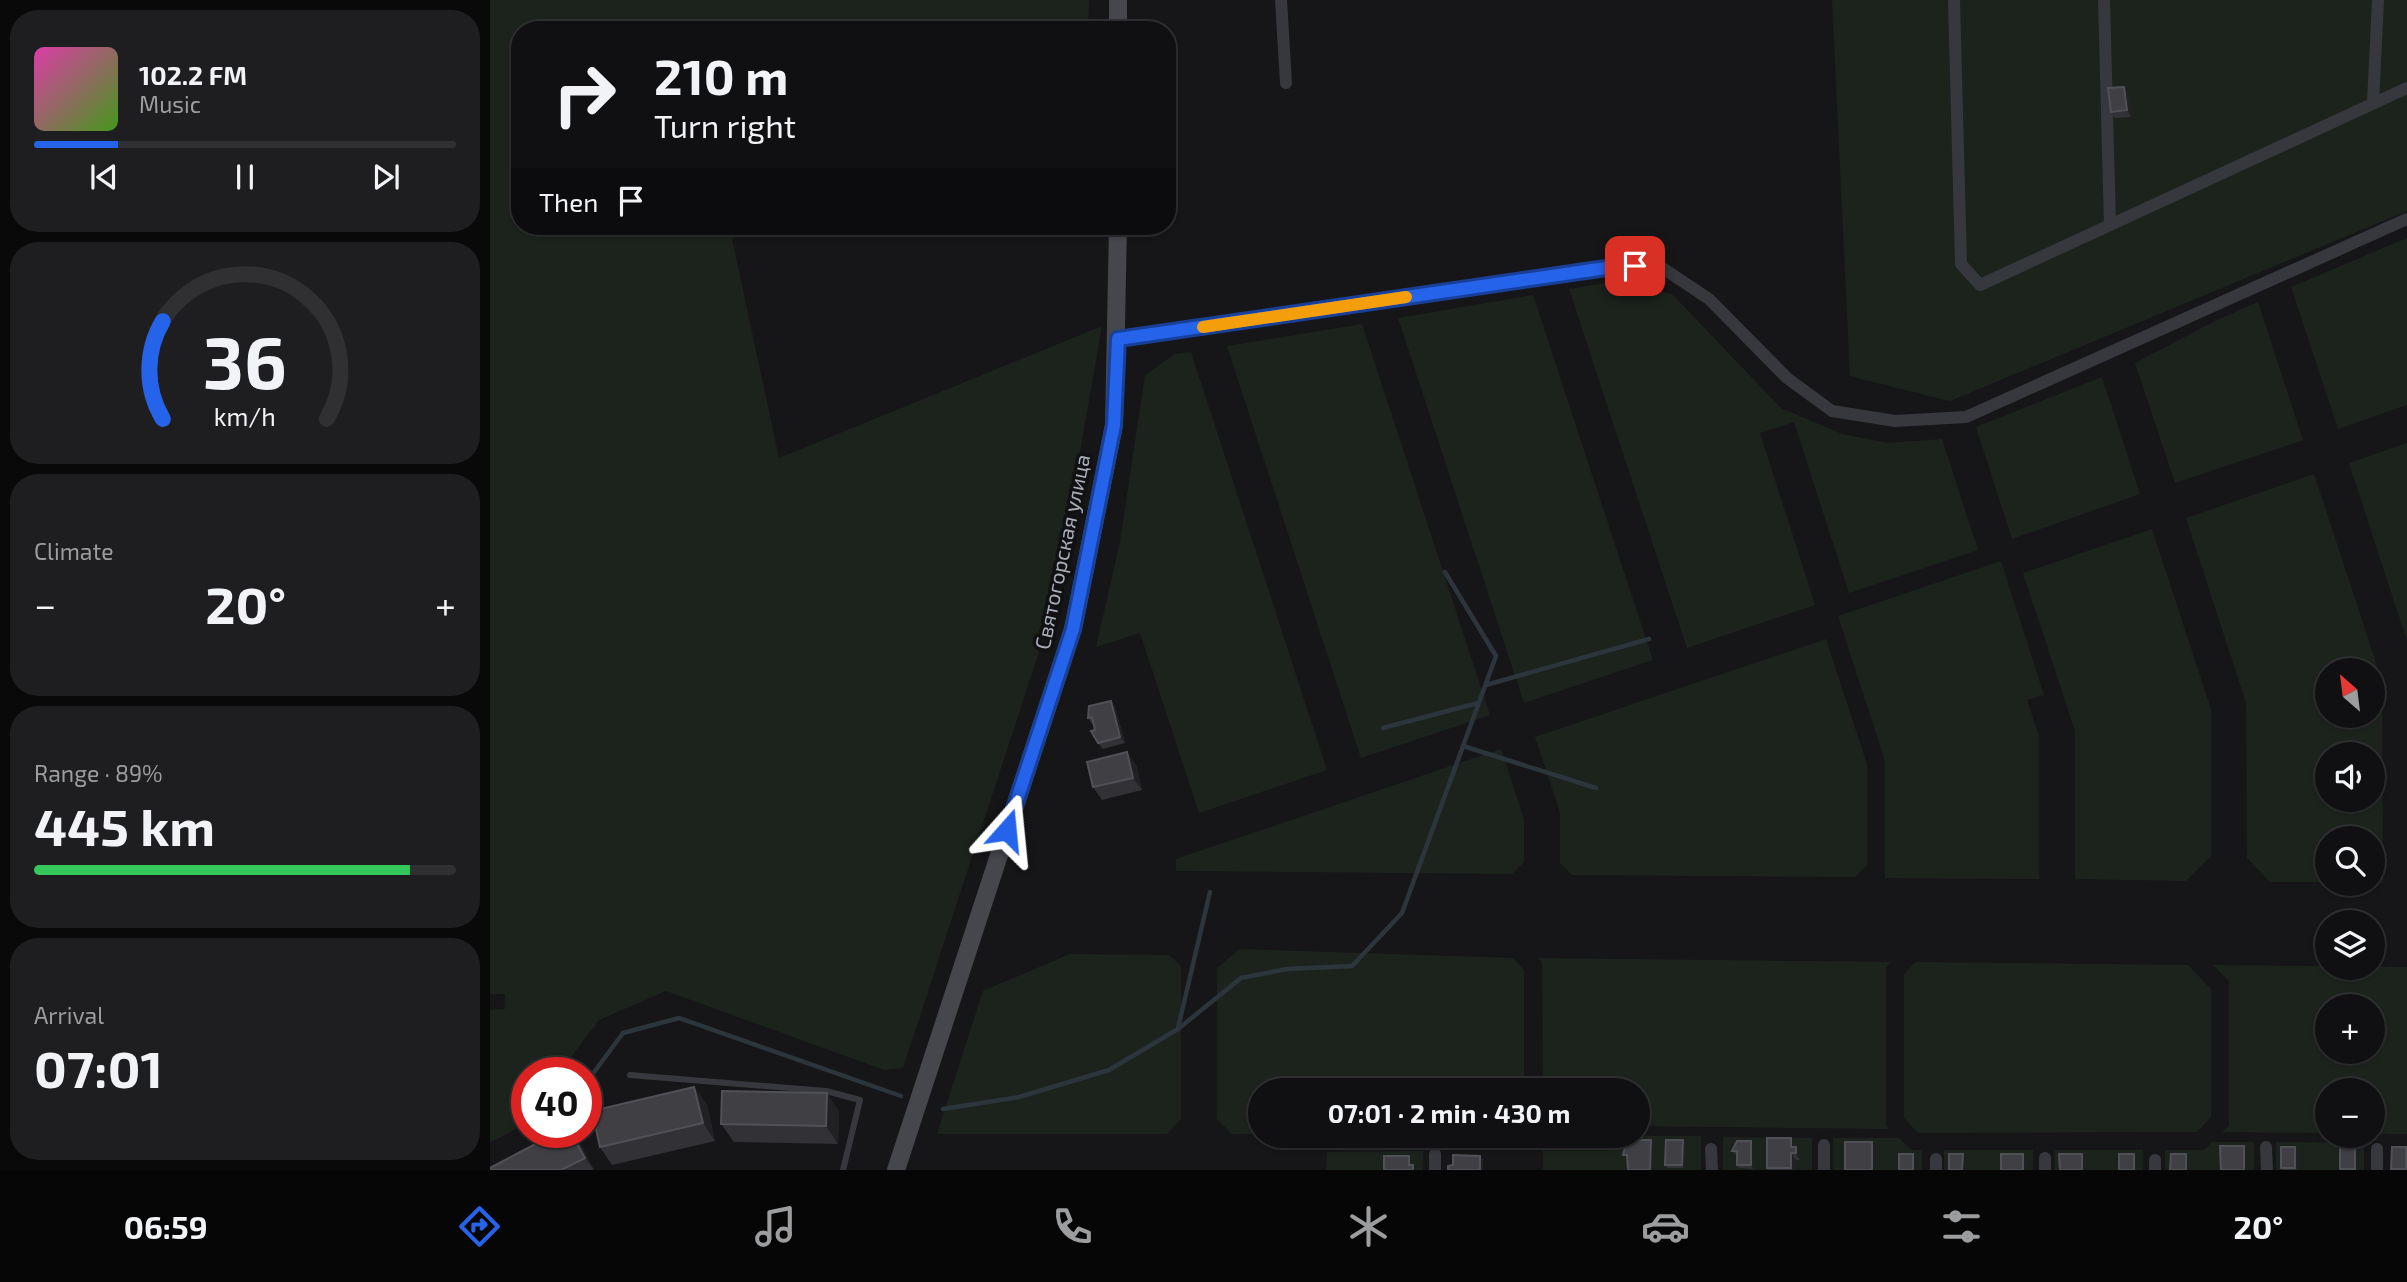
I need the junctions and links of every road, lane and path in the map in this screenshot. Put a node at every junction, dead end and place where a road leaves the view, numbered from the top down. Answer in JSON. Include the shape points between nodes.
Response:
{"nodes":[{"id":1,"x":1118,"y":0,"type":"edge"},
{"id":2,"x":1282,"y":0,"type":"edge"},
{"id":3,"x":1954,"y":0,"type":"edge"},
{"id":4,"x":2104,"y":0,"type":"edge"},
{"id":5,"x":2378,"y":0,"type":"edge"},
{"id":6,"x":1118,"y":21,"type":"edge"},
{"id":7,"x":1286,"y":83,"type":"dead end"},
{"id":8,"x":2407,"y":88,"type":"edge"},
{"id":9,"x":2373,"y":103,"type":"junction"},
{"id":10,"x":2407,"y":219,"type":"edge"},
{"id":11,"x":2110,"y":225,"type":"junction"},
{"id":12,"x":1118,"y":235,"type":"edge"},
{"id":13,"x":1118,"y":339,"type":"junction"},
{"id":14,"x":630,"y":1075,"type":"dead end"},
{"id":15,"x":1824,"y":1145,"type":"dead end"},
{"id":16,"x":2266,"y":1147,"type":"dead end"},
{"id":17,"x":1712,"y":1149,"type":"dead end"},
{"id":18,"x":2377,"y":1149,"type":"dead end"},
{"id":19,"x":1434,"y":1154,"type":"dead end"},
{"id":20,"x":843,"y":1170,"type":"edge"},
{"id":21,"x":896,"y":1170,"type":"edge"},
{"id":22,"x":1434,"y":1170,"type":"edge"},
{"id":23,"x":1712,"y":1170,"type":"edge"},
{"id":24,"x":1824,"y":1170,"type":"edge"},
{"id":25,"x":2267,"y":1170,"type":"edge"},
{"id":26,"x":2377,"y":1170,"type":"edge"}],
"edges":[{"from":1,"to":6,"type":"street"},
{"from":2,"to":7,"type":"street"},
{"from":3,"to":11,"type":"street","via":[[1961,264],[1980,285]]},
{"from":4,"to":11,"type":"street"},
{"from":5,"to":9,"type":"street"},
{"from":8,"to":9,"type":"street"},
{"from":9,"to":11,"type":"street"},
{"from":10,"to":13,"type":"street","via":[[1966,417],[1895,421],[1832,411],[1787,378],[1709,299],[1658,265],[1613,267]]},
{"from":12,"to":13,"type":"street","name":"Святогорская улица"},
{"from":13,"to":21,"type":"street","name":"Святогорская улица","via":[[1114,425],[1073,629]]},
{"from":14,"to":20,"type":"lane","via":[[826,1091],[860,1100]]},
{"from":15,"to":24,"type":"street"},
{"from":16,"to":25,"type":"street"},
{"from":17,"to":23,"type":"street"},
{"from":18,"to":26,"type":"street"},
{"from":19,"to":22,"type":"street"}]}
